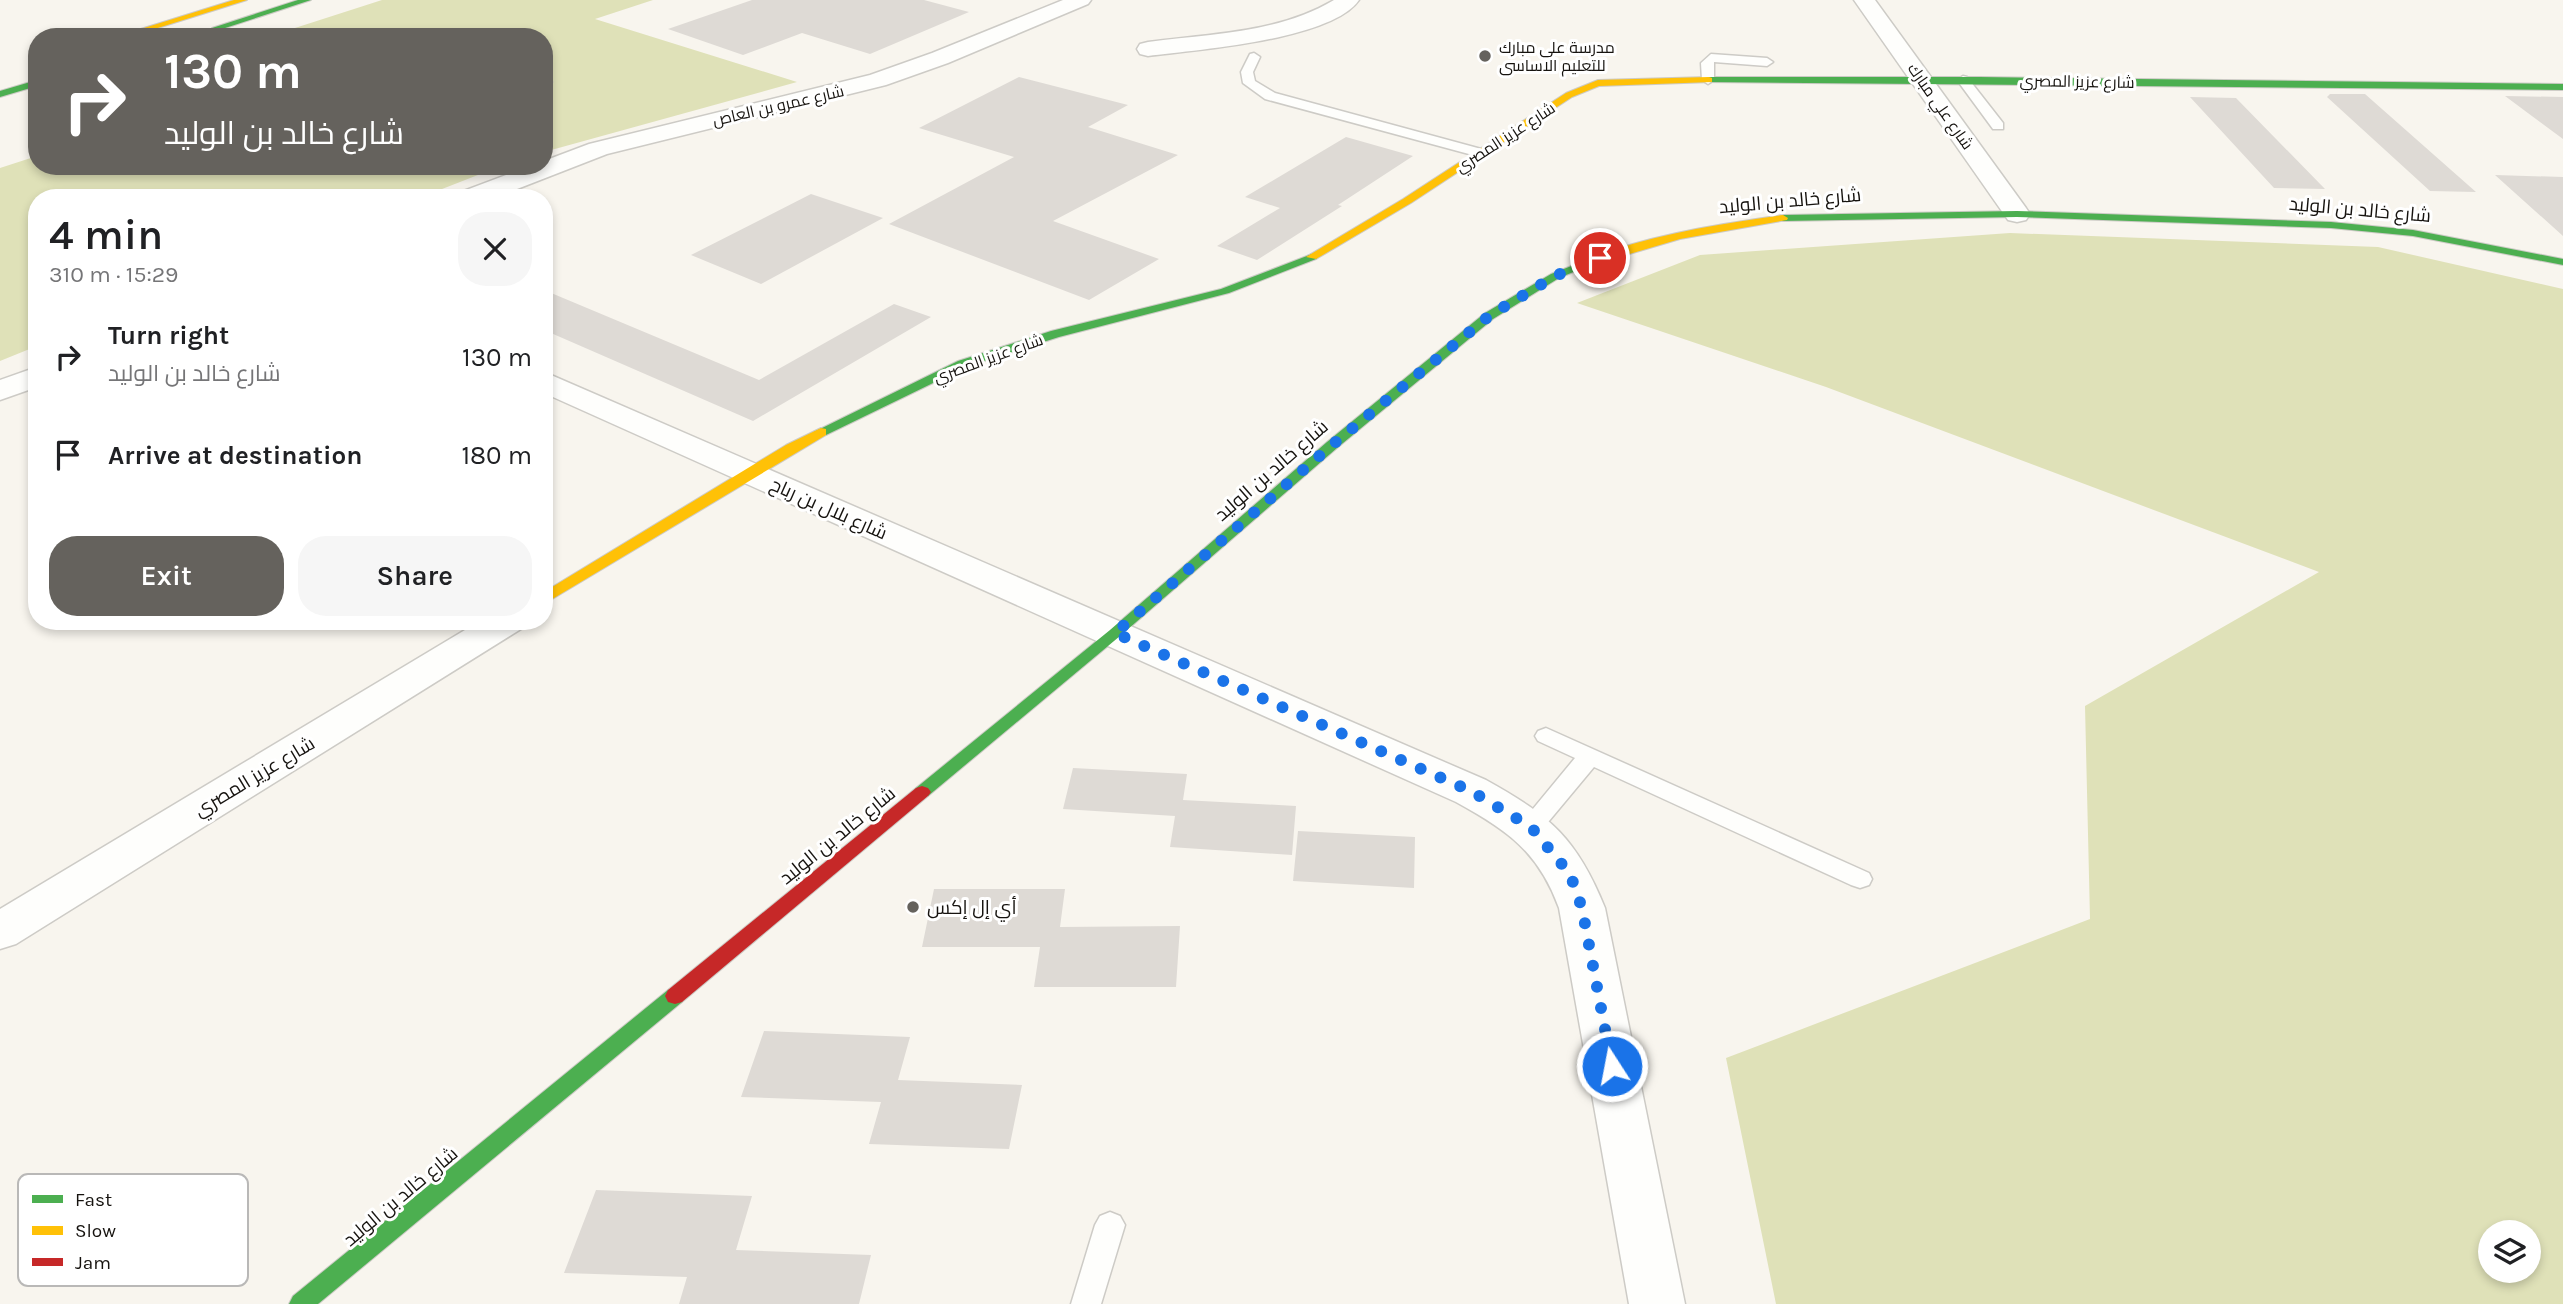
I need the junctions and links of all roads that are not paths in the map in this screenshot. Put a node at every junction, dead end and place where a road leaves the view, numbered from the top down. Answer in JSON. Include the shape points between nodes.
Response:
{"nodes":[{"id":1,"x":243,"y":0,"type":"edge"},
{"id":2,"x":307,"y":0,"type":"edge"},
{"id":3,"x":1081,"y":0,"type":"edge"},
{"id":4,"x":1349,"y":0,"type":"edge"},
{"id":5,"x":1864,"y":0,"type":"edge"},
{"id":6,"x":149,"y":28,"type":"edge"},
{"id":7,"x":216,"y":28,"type":"edge"},
{"id":8,"x":1148,"y":49,"type":"dead end"},
{"id":9,"x":1254,"y":57,"type":"dead end"},
{"id":10,"x":1767,"y":62,"type":"dead end"},
{"id":11,"x":1708,"y":80,"type":"junction"},
{"id":12,"x":1923,"y":80,"type":"junction"},
{"id":13,"x":1963,"y":80,"type":"junction"},
{"id":14,"x":28,"y":86,"type":"edge"},
{"id":15,"x":2563,"y":87,"type":"edge"},
{"id":16,"x":0,"y":94,"type":"edge"},
{"id":17,"x":1998,"y":126,"type":"dead end"},
{"id":18,"x":1480,"y":153,"type":"junction"},
{"id":19,"x":553,"y":161,"type":"edge"},
{"id":20,"x":507,"y":175,"type":"edge"},
{"id":21,"x":485,"y":189,"type":"edge"},
{"id":22,"x":2017,"y":214,"type":"junction"},
{"id":23,"x":2563,"y":262,"type":"edge"},
{"id":24,"x":28,"y":380,"type":"edge"},
{"id":25,"x":553,"y":385,"type":"edge"},
{"id":26,"x":0,"y":391,"type":"edge"},
{"id":27,"x":751,"y":473,"type":"junction"},
{"id":28,"x":553,"y":594,"type":"edge"},
{"id":29,"x":493,"y":630,"type":"edge"},
{"id":30,"x":1115,"y":633,"type":"junction"},
{"id":31,"x":1546,"y":736,"type":"dead end"},
{"id":32,"x":1590,"y":756,"type":"junction"},
{"id":33,"x":1531,"y":827,"type":"junction"},
{"id":34,"x":1860,"y":879,"type":"dead end"},
{"id":35,"x":0,"y":931,"type":"edge"},
{"id":36,"x":1110,"y":1225,"type":"dead end"},
{"id":37,"x":302,"y":1304,"type":"edge"},
{"id":38,"x":1086,"y":1304,"type":"edge"},
{"id":39,"x":1657,"y":1304,"type":"edge"}],
"edges":[{"from":1,"to":6,"type":"main road"},
{"from":2,"to":7,"type":"main road"},
{"from":3,"to":19,"type":"street","name":"شارع عمرو بن العاص","via":[[878,80]]},
{"from":4,"to":8,"type":"street","via":[[1313,20],[1284,29]]},
{"from":5,"to":12,"type":"street","name":"شارع علي مبارك"},
{"from":9,"to":18,"type":"lane","via":[[1248,83],[1270,96]]},
{"from":10,"to":11,"type":"lane","via":[[1711,58]]},
{"from":11,"to":12,"type":"main road","name":"شارع عزيز المصري"},
{"from":11,"to":18,"type":"main road","name":"شارع عزيز المصري","via":[[1617,81],[1583,88]]},
{"from":12,"to":13,"type":"main road","name":"شارع عزيز المصري"},
{"from":12,"to":22,"type":"street","name":"شارع علي مبارك"},
{"from":13,"to":15,"type":"main road","name":"شارع عزيز المصري"},
{"from":13,"to":17,"type":"lane"},
{"from":14,"to":16,"type":"main road"},
{"from":18,"to":27,"type":"main road","name":"شارع عزيز المصري","via":[[1303,262],[1226,291],[1055,334],[962,364],[864,410]]},
{"from":20,"to":21,"type":"street","name":"شارع عمرو بن العاص"},
{"from":22,"to":23,"type":"main road","name":"شارع خالد بن الوليد","via":[[2331,225],[2413,233]]},
{"from":22,"to":30,"type":"main road","name":"شارع خالد بن الوليد","via":[[1783,218],[1660,239],[1555,276],[1489,316]]},
{"from":24,"to":26,"type":"street"},
{"from":25,"to":27,"type":"street","name":"شارع بلال بن رباح"},
{"from":27,"to":28,"type":"main road","name":"شارع عزيز المصري"},
{"from":27,"to":30,"type":"street","name":"شارع بلال بن رباح"},
{"from":29,"to":35,"type":"street","name":"شارع عزيز المصري"},
{"from":30,"to":33,"type":"street","name":"شارع بلال بن رباح","via":[[1471,791]]},
{"from":30,"to":37,"type":"main road","name":"شارع خالد بن الوليد"},
{"from":31,"to":32,"type":"lane"},
{"from":32,"to":33,"type":"lane"},
{"from":32,"to":34,"type":"lane"},
{"from":33,"to":39,"type":"street","name":"شارع بلال بن رباح","via":[[1570,874],[1582,908]]},
{"from":36,"to":38,"type":"lane"}]}
